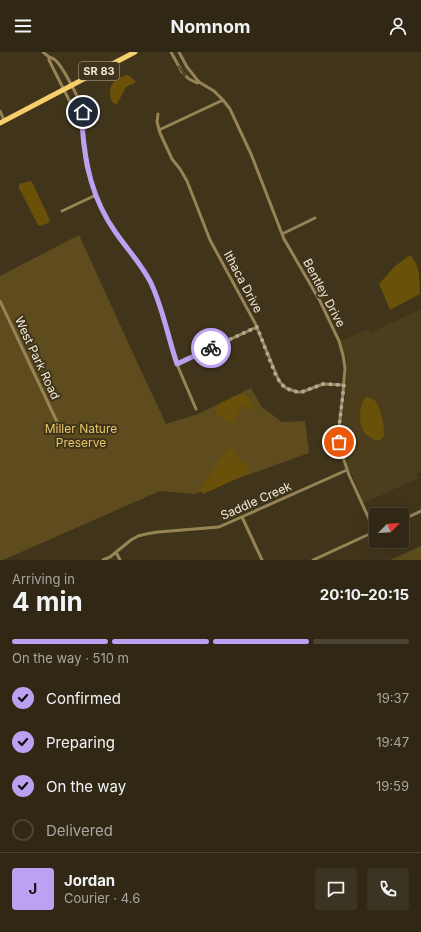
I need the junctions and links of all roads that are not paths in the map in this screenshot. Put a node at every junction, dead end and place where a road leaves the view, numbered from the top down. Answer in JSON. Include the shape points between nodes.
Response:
{"nodes":[{"id":1,"x":43,"y":52,"type":"edge"},
{"id":2,"x":135,"y":52,"type":"edge"},
{"id":3,"x":171,"y":52,"type":"edge"},
{"id":4,"x":179,"y":52,"type":"edge"},
{"id":5,"x":49,"y":57,"type":"junction"},
{"id":6,"x":199,"y":82,"type":"junction"},
{"id":7,"x":71,"y":86,"type":"junction"},
{"id":8,"x":63,"y":90,"type":"junction"},
{"id":9,"x":223,"y":100,"type":"junction"},
{"id":10,"x":0,"y":111,"type":"edge"},
{"id":11,"x":158,"y":114,"type":"dead end"},
{"id":12,"x":2,"y":122,"type":"edge"},
{"id":13,"x":82,"y":124,"type":"junction"},
{"id":14,"x":159,"y":130,"type":"junction"},
{"id":15,"x":96,"y":195,"type":"junction"},
{"id":16,"x":62,"y":211,"type":"dead end"},
{"id":17,"x":315,"y":218,"type":"dead end"},
{"id":18,"x":282,"y":234,"type":"junction"},
{"id":19,"x":0,"y":301,"type":"edge"},
{"id":20,"x":257,"y":327,"type":"junction"},
{"id":21,"x":177,"y":364,"type":"junction"},
{"id":22,"x":344,"y":385,"type":"junction"},
{"id":23,"x":196,"y":409,"type":"dead end"},
{"id":24,"x":58,"y":424,"type":"dead end"},
{"id":25,"x":347,"y":470,"type":"junction"},
{"id":26,"x":421,"y":511,"type":"edge"},
{"id":27,"x":242,"y":517,"type":"junction"},
{"id":28,"x":409,"y":517,"type":"edge"},
{"id":29,"x":369,"y":518,"type":"edge"},
{"id":30,"x":369,"y":534,"type":"edge"},
{"id":31,"x":116,"y":552,"type":"junction"},
{"id":32,"x":103,"y":560,"type":"edge"},
{"id":33,"x":120,"y":560,"type":"edge"},
{"id":34,"x":262,"y":560,"type":"edge"},
{"id":35,"x":313,"y":560,"type":"edge"}],
"edges":[{"from":1,"to":5,"type":"street"},
{"from":2,"to":7,"type":"main road","number":"SR 83"},
{"from":3,"to":6,"type":"street","name":"Bentley Drive","one_way":true,"via":[[185,76]]},
{"from":4,"to":6,"type":"street","name":"Bentley Drive"},
{"from":5,"to":7,"type":"street","via":[[62,68]]},
{"from":5,"to":8,"type":"street"},
{"from":6,"to":9,"type":"street","name":"Bentley Drive"},
{"from":7,"to":8,"type":"main road","number":"SR 83"},
{"from":7,"to":13,"type":"street","via":[[82,108]]},
{"from":8,"to":12,"type":"main road","number":"SR 83"},
{"from":8,"to":13,"type":"street"},
{"from":9,"to":14,"type":"street"},
{"from":9,"to":18,"type":"street","name":"Bentley Drive","via":[[230,109],[248,148]]},
{"from":10,"to":12,"type":"street"},
{"from":11,"to":14,"type":"street","name":"Ithaca Drive"},
{"from":13,"to":15,"type":"street","via":[[86,166]]},
{"from":14,"to":20,"type":"street","name":"Ithaca Drive","via":[[172,159],[187,180],[210,240]]},
{"from":15,"to":16,"type":"street"},
{"from":15,"to":21,"type":"street","via":[[105,217],[138,261],[150,282],[162,311]]},
{"from":17,"to":18,"type":"street"},
{"from":18,"to":22,"type":"street","name":"Bentley Drive","via":[[320,301],[339,341],[344,362]]},
{"from":19,"to":24,"type":"street","name":"West Park Road"},
{"from":20,"to":21,"type":"street"},
{"from":20,"to":22,"type":"street","name":"Ithaca Drive","via":[[276,376],[286,388],[302,392],[323,384]]},
{"from":21,"to":23,"type":"street"},
{"from":22,"to":25,"type":"street","name":"Bentley Drive","via":[[339,442]]},
{"from":25,"to":27,"type":"street","name":"Saddle Creek"},
{"from":25,"to":29,"type":"street","name":"Bentley Drive"},
{"from":26,"to":28,"type":"street"},
{"from":27,"to":31,"type":"street","name":"Saddle Creek","via":[[219,527],[146,534],[131,540]]},
{"from":27,"to":34,"type":"street"},
{"from":30,"to":35,"type":"street"},
{"from":31,"to":32,"type":"street","name":"Saddle Creek"},
{"from":31,"to":33,"type":"street"}]}
